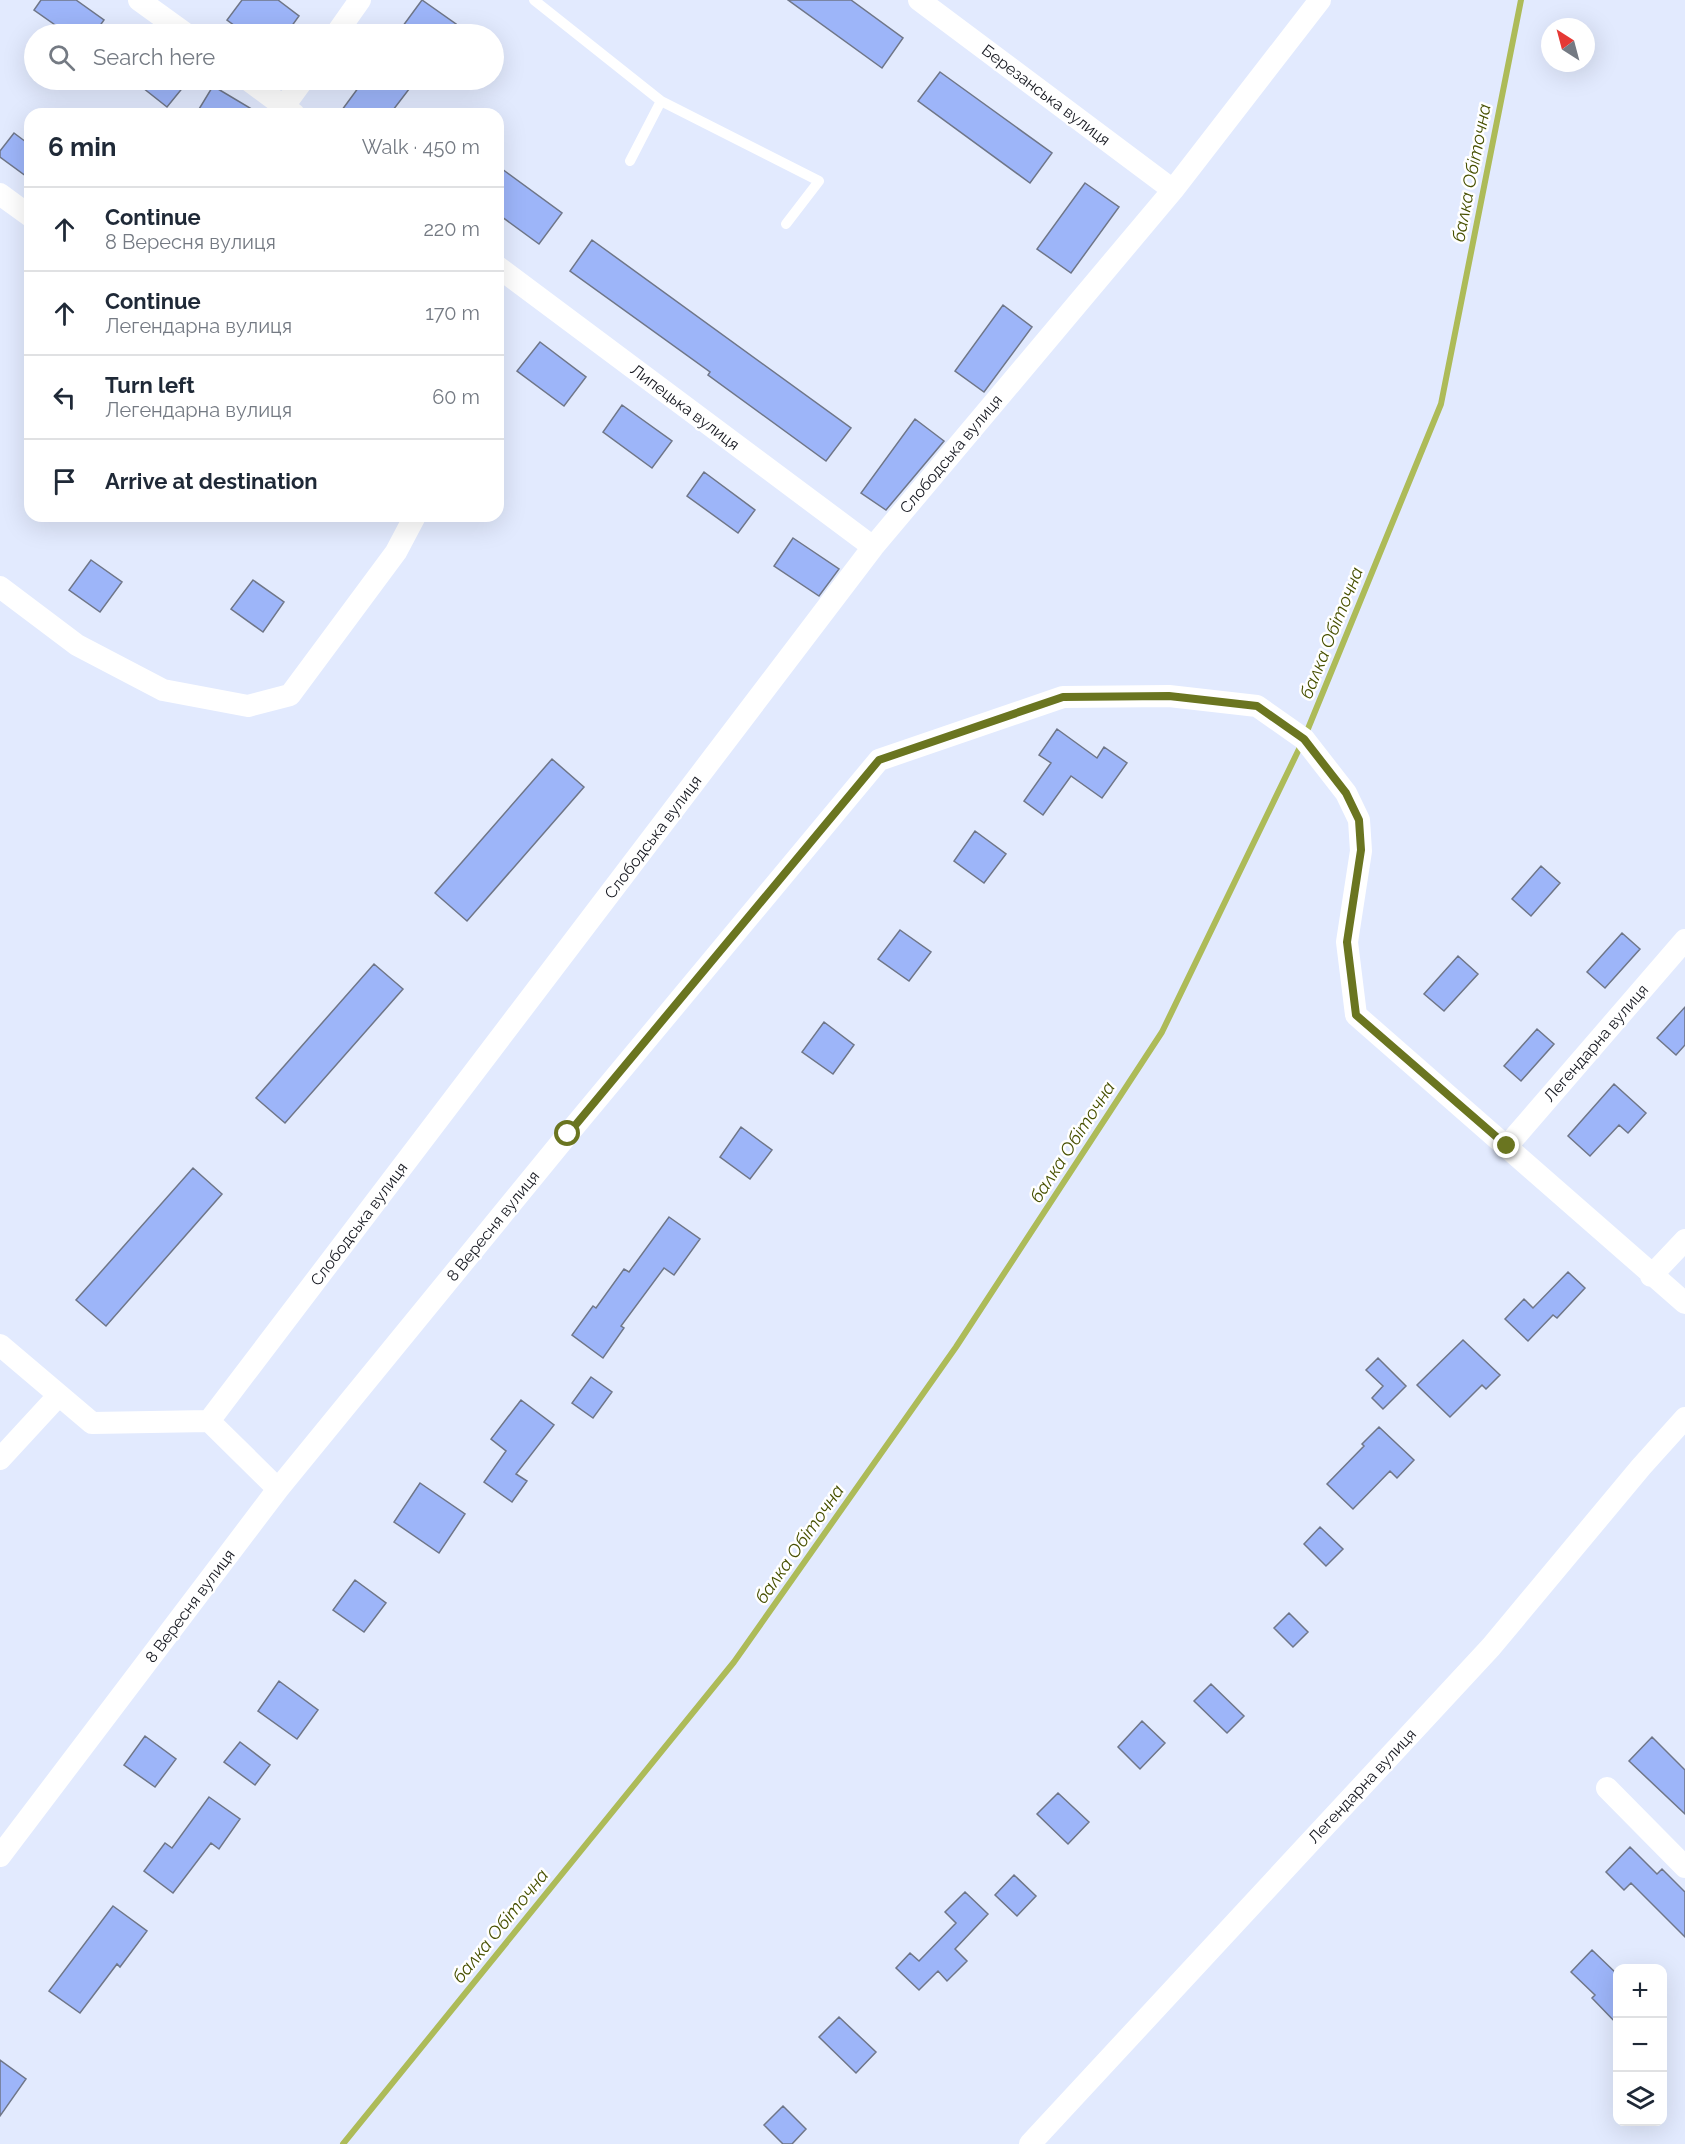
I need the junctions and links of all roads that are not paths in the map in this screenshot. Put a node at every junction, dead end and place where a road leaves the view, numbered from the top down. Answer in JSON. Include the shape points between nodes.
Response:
{"nodes":[{"id":1,"x":139,"y":0,"type":"edge"},
{"id":2,"x":360,"y":0,"type":"edge"},
{"id":3,"x":534,"y":0,"type":"edge"},
{"id":4,"x":919,"y":0,"type":"edge"},
{"id":5,"x":1320,"y":0,"type":"edge"},
{"id":6,"x":172,"y":24,"type":"edge"},
{"id":7,"x":343,"y":24,"type":"edge"},
{"id":8,"x":262,"y":90,"type":"edge"},
{"id":9,"x":298,"y":90,"type":"edge"},
{"id":10,"x":661,"y":101,"type":"junction"},
{"id":11,"x":286,"y":108,"type":"edge"},
{"id":12,"x":290,"y":108,"type":"edge"},
{"id":13,"x":630,"y":161,"type":"dead end"},
{"id":14,"x":1173,"y":190,"type":"junction"},
{"id":15,"x":0,"y":194,"type":"edge"},
{"id":16,"x":24,"y":212,"type":"edge"},
{"id":17,"x":786,"y":224,"type":"dead end"},
{"id":18,"x":504,"y":271,"type":"edge"},
{"id":19,"x":412,"y":522,"type":"edge"},
{"id":20,"x":873,"y":547,"type":"junction"},
{"id":21,"x":0,"y":587,"type":"edge"},
{"id":22,"x":1685,"y":940,"type":"edge"},
{"id":23,"x":1507,"y":1146,"type":"junction"},
{"id":24,"x":1685,"y":1240,"type":"edge"},
{"id":25,"x":1651,"y":1276,"type":"junction"},
{"id":26,"x":1685,"y":1303,"type":"edge"},
{"id":27,"x":0,"y":1345,"type":"edge"},
{"id":28,"x":59,"y":1395,"type":"junction"},
{"id":29,"x":1685,"y":1418,"type":"edge"},
{"id":30,"x":209,"y":1421,"type":"junction"},
{"id":31,"x":0,"y":1459,"type":"edge"},
{"id":32,"x":278,"y":1489,"type":"junction"},
{"id":33,"x":1607,"y":1788,"type":"dead end"},
{"id":34,"x":0,"y":1856,"type":"edge"},
{"id":35,"x":1685,"y":1867,"type":"edge"},
{"id":36,"x":1030,"y":2144,"type":"edge"}],
"edges":[{"from":1,"to":6,"type":"street"},
{"from":2,"to":7,"type":"street"},
{"from":3,"to":10,"type":"lane"},
{"from":4,"to":14,"type":"street","name":"Березанська вулиця"},
{"from":5,"to":14,"type":"street","name":"Слободська вулиця"},
{"from":8,"to":11,"type":"street"},
{"from":9,"to":12,"type":"street"},
{"from":10,"to":13,"type":"lane"},
{"from":10,"to":17,"type":"lane","via":[[819,181]]},
{"from":14,"to":20,"type":"street","name":"Слободська вулиця"},
{"from":15,"to":16,"type":"street"},
{"from":18,"to":20,"type":"street","name":"Липецька вулиця"},
{"from":19,"to":21,"type":"street","via":[[396,552],[290,695],[248,706],[163,690],[77,645]]},
{"from":20,"to":30,"type":"street","name":"Слободська вулиця"},
{"from":22,"to":23,"type":"street","name":"Легендарна вулиця"},
{"from":23,"to":25,"type":"street"},
{"from":23,"to":32,"type":"street","name":"8 Вересня вулиця","via":[[1356,1015],[1347,942],[1361,850],[1359,820],[1346,793],[1304,739],[1257,706],[1169,696],[1063,697],[879,760]]},
{"from":24,"to":25,"type":"street"},
{"from":25,"to":26,"type":"street"},
{"from":27,"to":28,"type":"street"},
{"from":28,"to":30,"type":"street","via":[[93,1424]]},
{"from":28,"to":31,"type":"street"},
{"from":29,"to":36,"type":"street","name":"Легендарна вулиця","via":[[1491,1647]]},
{"from":30,"to":32,"type":"street"},
{"from":32,"to":34,"type":"street","name":"8 Вересня вулиця"},
{"from":33,"to":35,"type":"street"}]}
